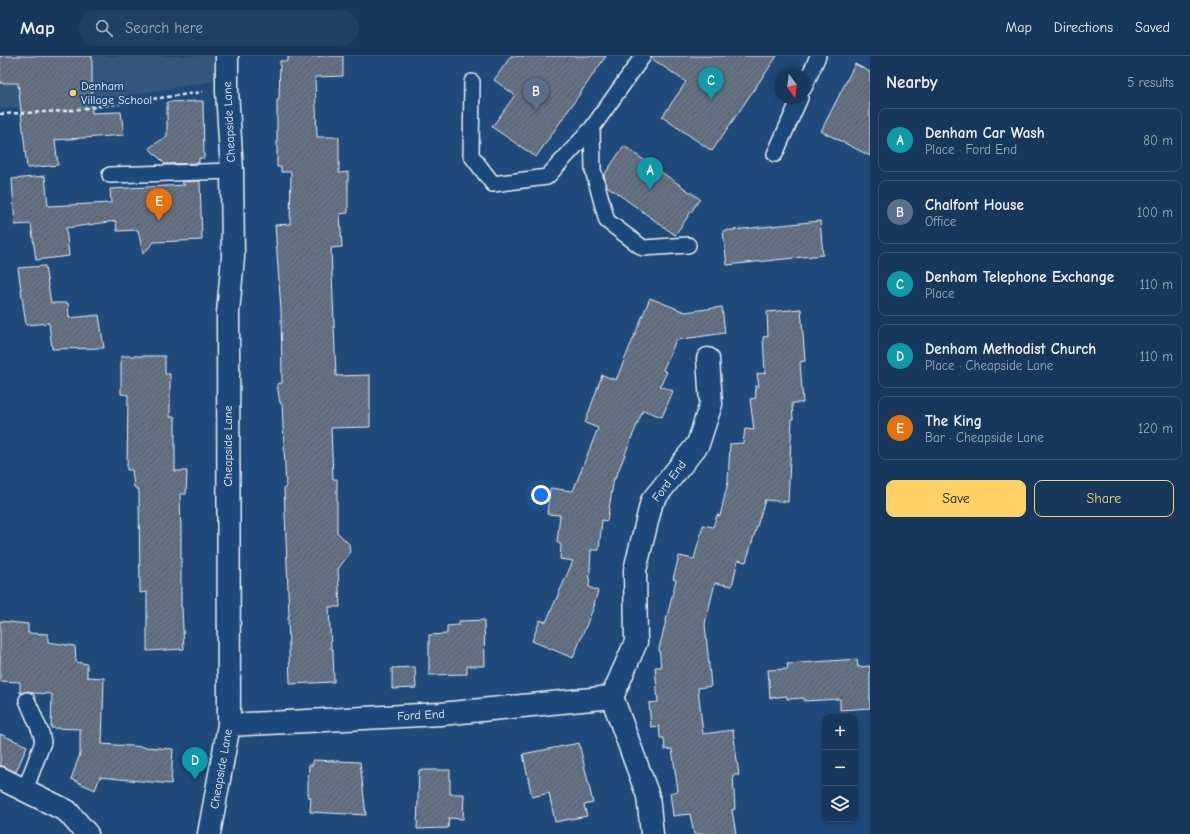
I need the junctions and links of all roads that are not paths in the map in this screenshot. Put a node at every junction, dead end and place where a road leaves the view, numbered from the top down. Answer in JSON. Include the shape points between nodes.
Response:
{"nodes":[{"id":1,"x":226,"y":56,"type":"edge"},
{"id":2,"x":643,"y":56,"type":"edge"},
{"id":3,"x":818,"y":56,"type":"edge"},
{"id":4,"x":810,"y":74,"type":"edge"},
{"id":5,"x":472,"y":82,"type":"dead end"},
{"id":6,"x":797,"y":104,"type":"edge"},
{"id":7,"x":592,"y":128,"type":"junction"},
{"id":8,"x":775,"y":154,"type":"dead end"},
{"id":9,"x":232,"y":171,"type":"junction"},
{"id":10,"x":110,"y":175,"type":"dead end"},
{"id":11,"x":688,"y":245,"type":"dead end"},
{"id":12,"x":708,"y":359,"type":"dead end"},
{"id":13,"x":612,"y":697,"type":"junction"},
{"id":14,"x":27,"y":700,"type":"dead end"},
{"id":15,"x":229,"y":724,"type":"junction"},
{"id":16,"x":0,"y":778,"type":"edge"},
{"id":17,"x":25,"y":790,"type":"junction"},
{"id":18,"x":87,"y":834,"type":"edge"},
{"id":19,"x":209,"y":834,"type":"edge"},
{"id":20,"x":652,"y":834,"type":"edge"}],
"edges":[{"from":1,"to":9,"type":"street","name":"Cheapside Lane"},
{"from":2,"to":7,"type":"lane"},
{"from":3,"to":4,"type":"lane"},
{"from":5,"to":7,"type":"lane","via":[[470,155],[493,184],[547,177]]},
{"from":6,"to":8,"type":"lane"},
{"from":7,"to":11,"type":"lane","via":[[593,170],[607,221],[643,248]]},
{"from":9,"to":10,"type":"lane"},
{"from":9,"to":15,"type":"street","name":"Cheapside Lane","via":[[233,257],[228,314]]},
{"from":12,"to":13,"type":"street","name":"Ford End","via":[[711,404],[698,444],[652,501],[635,570],[636,642]]},
{"from":13,"to":15,"type":"street","name":"Ford End","via":[[441,714]]},
{"from":13,"to":20,"type":"street","via":[[648,796]]},
{"from":14,"to":17,"type":"lane","via":[[43,742]]},
{"from":15,"to":19,"type":"street","name":"Cheapside Lane"},
{"from":16,"to":17,"type":"street"},
{"from":17,"to":18,"type":"street","via":[[67,811]]}]}
